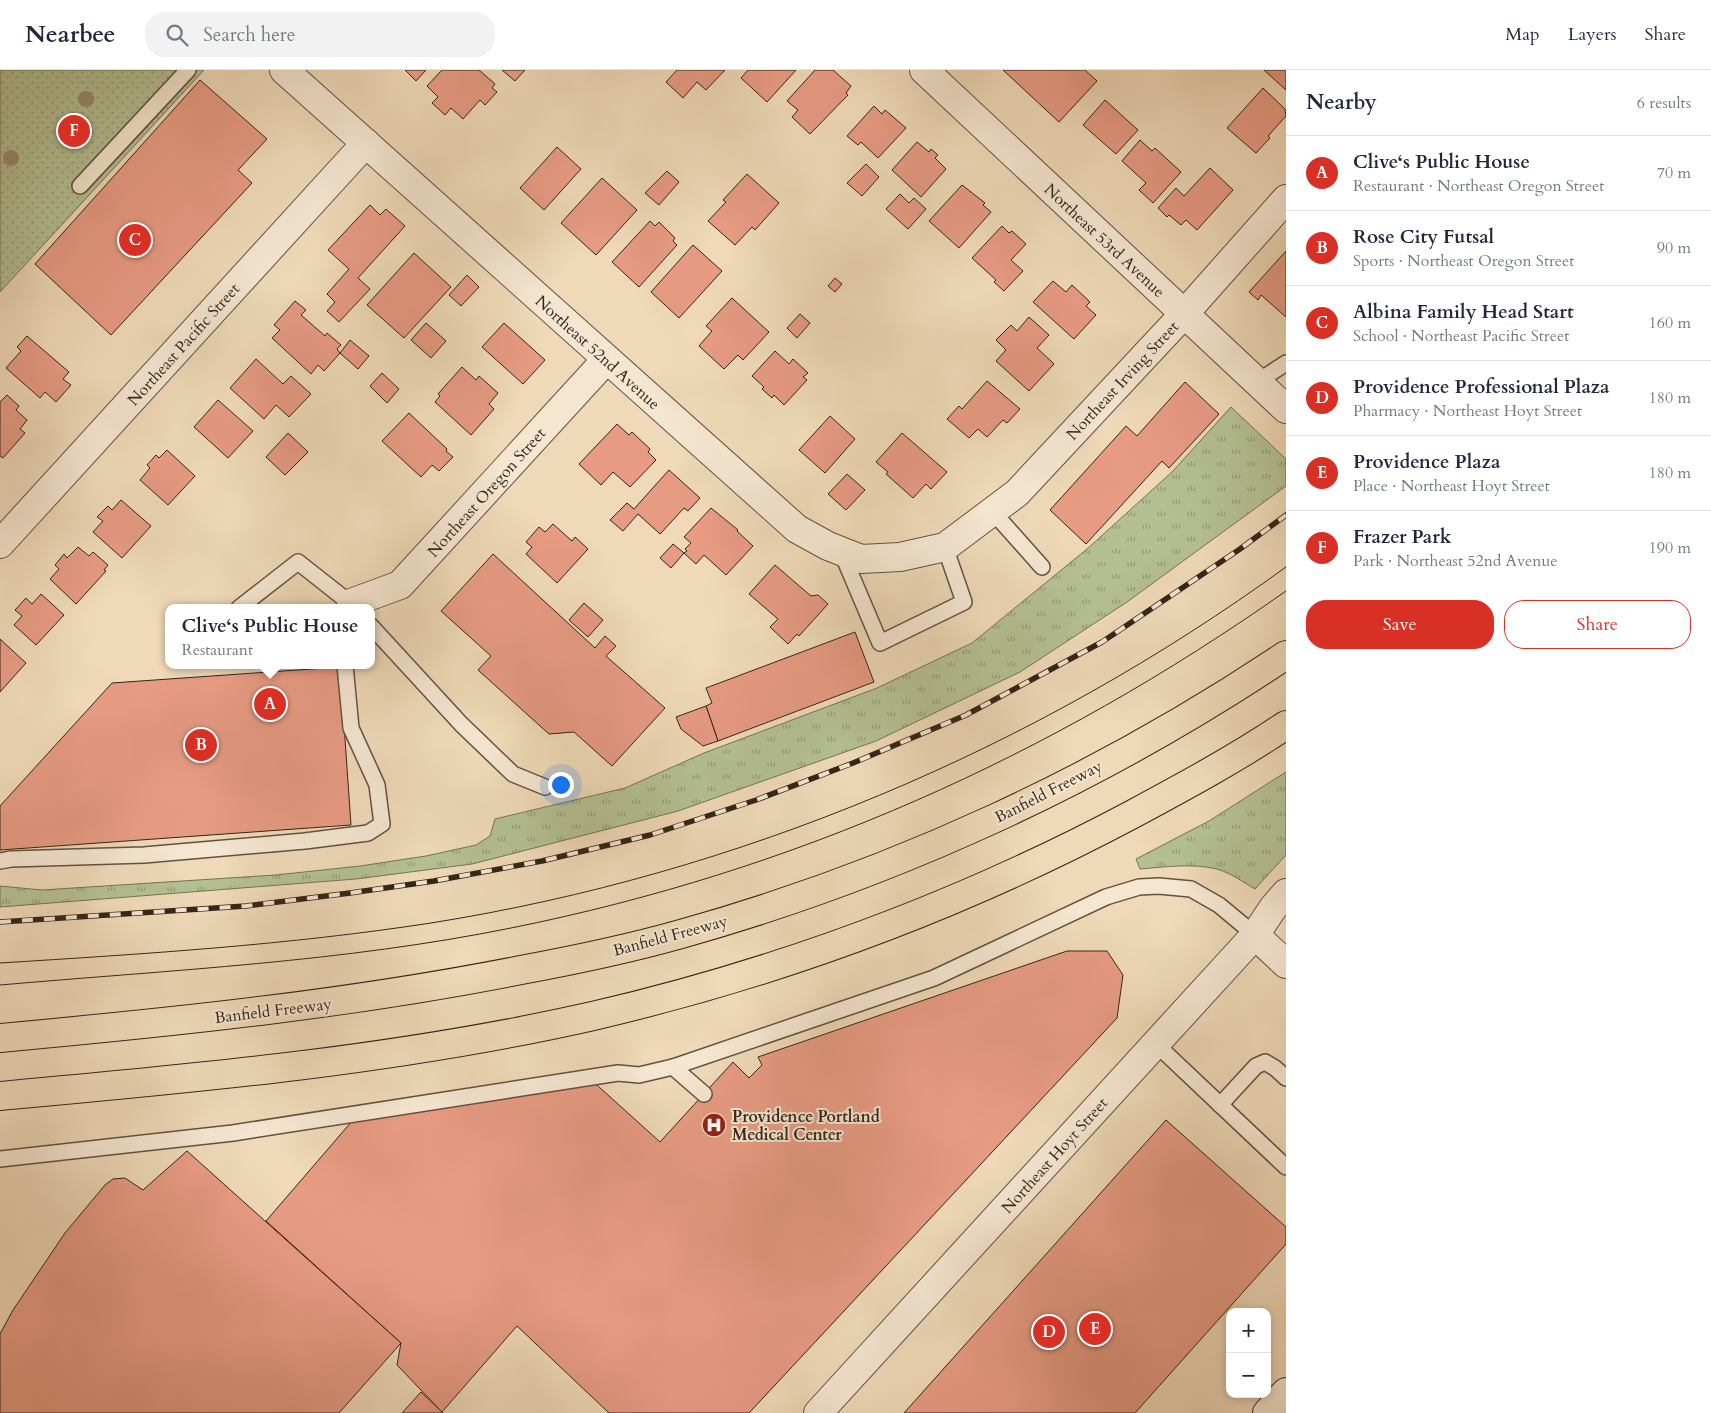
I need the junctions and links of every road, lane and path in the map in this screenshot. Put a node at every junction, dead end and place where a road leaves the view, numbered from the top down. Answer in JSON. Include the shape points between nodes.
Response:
{"nodes":[{"id":1,"x":188,"y":70,"type":"edge"},
{"id":2,"x":284,"y":70,"type":"edge"},
{"id":3,"x":924,"y":70,"type":"edge"},
{"id":4,"x":366,"y":143,"type":"junction"},
{"id":5,"x":80,"y":186,"type":"dead end"},
{"id":6,"x":1286,"y":198,"type":"edge"},
{"id":7,"x":1184,"y":314,"type":"junction"},
{"id":8,"x":606,"y":360,"type":"junction"},
{"id":9,"x":1286,"y":363,"type":"edge"},
{"id":10,"x":1272,"y":396,"type":"edge"},
{"id":11,"x":993,"y":512,"type":"junction"},
{"id":12,"x":0,"y":544,"type":"edge"},
{"id":13,"x":945,"y":547,"type":"junction"},
{"id":14,"x":841,"y":551,"type":"junction"},
{"id":15,"x":1042,"y":567,"type":"dead end"},
{"id":16,"x":244,"y":604,"type":"edge"},
{"id":17,"x":350,"y":604,"type":"edge"},
{"id":18,"x":357,"y":604,"type":"edge"},
{"id":19,"x":375,"y":630,"type":"edge"},
{"id":20,"x":1286,"y":655,"type":"edge"},
{"id":21,"x":344,"y":669,"type":"edge"},
{"id":22,"x":1286,"y":725,"type":"edge"},
{"id":23,"x":545,"y":787,"type":"dead end"},
{"id":24,"x":0,"y":861,"type":"edge"},
{"id":25,"x":1286,"y":893,"type":"edge"},
{"id":26,"x":1255,"y":935,"type":"junction"},
{"id":27,"x":1286,"y":964,"type":"edge"},
{"id":28,"x":0,"y":1038,"type":"edge"},
{"id":29,"x":1156,"y":1044,"type":"junction"},
{"id":30,"x":672,"y":1067,"type":"junction"},
{"id":31,"x":1286,"y":1078,"type":"edge"},
{"id":32,"x":704,"y":1094,"type":"dead end"},
{"id":33,"x":0,"y":1096,"type":"edge"},
{"id":34,"x":1220,"y":1105,"type":"junction"},
{"id":35,"x":0,"y":1159,"type":"edge"},
{"id":36,"x":1286,"y":1167,"type":"edge"},
{"id":37,"x":1286,"y":1392,"type":"edge"},
{"id":38,"x":818,"y":1413,"type":"edge"},
{"id":39,"x":1267,"y":1413,"type":"edge"}],
"edges":[{"from":1,"to":5,"type":"lane"},
{"from":2,"to":4,"type":"street","name":"Northeast 52nd Avenue"},
{"from":3,"to":7,"type":"street","name":"Northeast 53rd Avenue"},
{"from":4,"to":8,"type":"street","name":"Northeast 52nd Avenue"},
{"from":4,"to":12,"type":"street","name":"Northeast Pacific Street"},
{"from":6,"to":7,"type":"street","name":"Northeast Irving Street"},
{"from":7,"to":10,"type":"street","name":"Northeast 53rd Avenue"},
{"from":7,"to":11,"type":"street","name":"Northeast Irving Street","via":[[1017,492]]},
{"from":8,"to":14,"type":"street","name":"Northeast 52nd Avenue","via":[[797,529]]},
{"from":8,"to":18,"type":"street","name":"Northeast Oregon Street","via":[[400,585]]},
{"from":9,"to":10,"type":"lane"},
{"from":11,"to":13,"type":"street","name":"Northeast Irving Street"},
{"from":11,"to":15,"type":"lane"},
{"from":13,"to":14,"type":"street","name":"Northeast 52nd Avenue","via":[[900,558],[861,559]]},
{"from":13,"to":14,"type":"lane","via":[[964,602],[880,643]]},
{"from":16,"to":17,"type":"lane","via":[[298,562]]},
{"from":19,"to":23,"type":"lane","via":[[461,724],[513,774]]},
{"from":20,"to":28,"type":"highway","name":"Banfield Freeway","via":[[1151,738],[967,832],[776,904],[680,934],[578,959],[379,996],[177,1022]]},
{"from":21,"to":24,"type":"lane","via":[[351,728],[377,786],[382,824],[368,833],[144,855]]},
{"from":22,"to":33,"type":"highway","via":[[1180,789],[991,885],[794,960],[695,990],[591,1016],[389,1053],[196,1078]]},
{"from":25,"to":26,"type":"street","name":"Northeast Hoyt Street"},
{"from":26,"to":27,"type":"street"},
{"from":26,"to":29,"type":"street","name":"Northeast Hoyt Street"},
{"from":26,"to":30,"type":"lane","via":[[1219,904],[1191,889],[1139,887],[1106,897],[934,978]]},
{"from":29,"to":34,"type":"lane"},
{"from":29,"to":38,"type":"street","name":"Northeast Hoyt Street"},
{"from":30,"to":32,"type":"lane"},
{"from":30,"to":35,"type":"lane","via":[[639,1075],[618,1073],[588,1077],[233,1133]]},
{"from":31,"to":34,"type":"lane","via":[[1265,1062],[1256,1066]]},
{"from":34,"to":36,"type":"lane"},
{"from":37,"to":39,"type":"street"}]}
